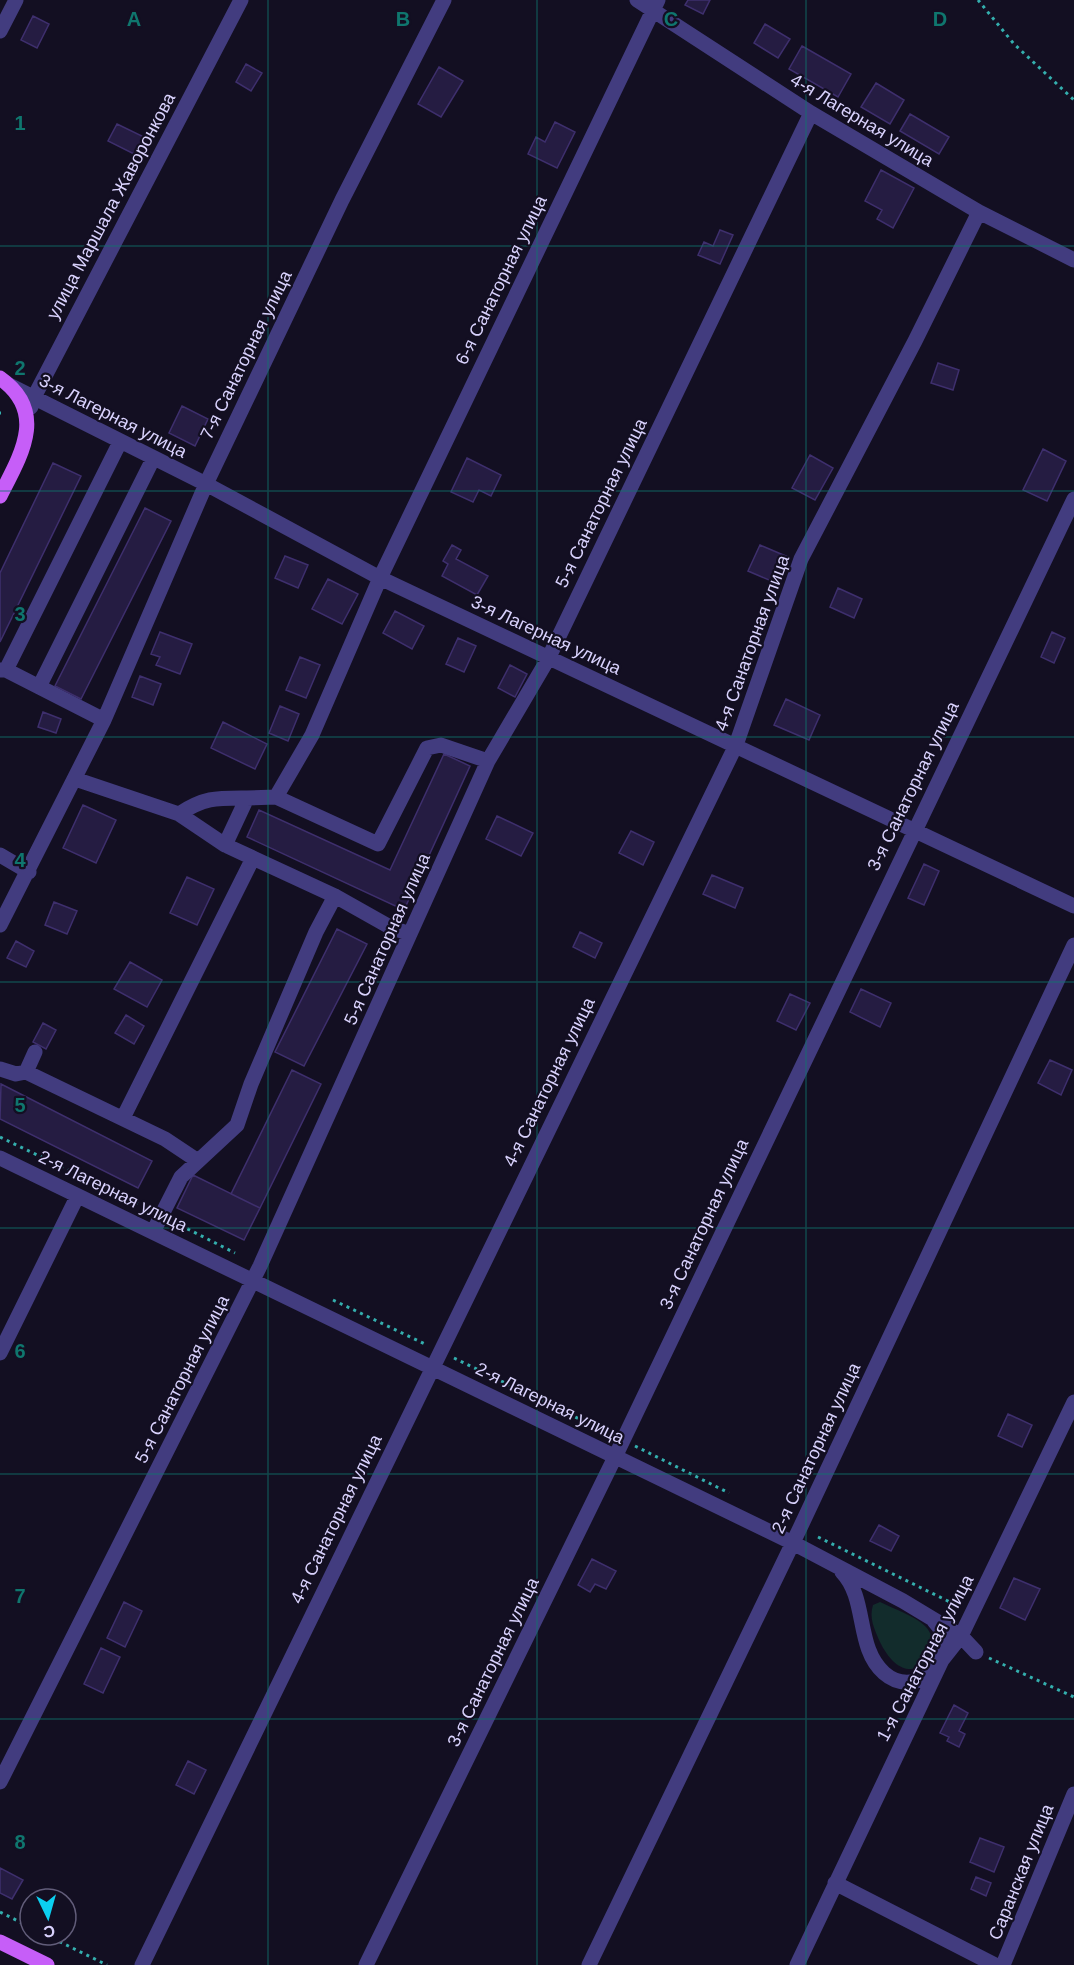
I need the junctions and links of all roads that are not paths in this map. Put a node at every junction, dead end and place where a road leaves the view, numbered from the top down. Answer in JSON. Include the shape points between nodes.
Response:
{"nodes":[{"id":1,"x":16,"y":0,"type":"edge"},
{"id":2,"x":241,"y":0,"type":"edge"},
{"id":3,"x":444,"y":0,"type":"edge"},
{"id":4,"x":637,"y":0,"type":"edge"},
{"id":5,"x":655,"y":5,"type":"edge"},
{"id":6,"x":0,"y":31,"type":"edge"},
{"id":7,"x":811,"y":113,"type":"junction"},
{"id":8,"x":979,"y":212,"type":"junction"},
{"id":9,"x":1074,"y":260,"type":"edge"},
{"id":10,"x":4,"y":382,"type":"edge"},
{"id":11,"x":33,"y":399,"type":"junction"},
{"id":12,"x":27,"y":434,"type":"junction"},
{"id":13,"x":120,"y":442,"type":"junction"},
{"id":14,"x":153,"y":459,"type":"junction"},
{"id":15,"x":206,"y":484,"type":"junction"},
{"id":16,"x":0,"y":496,"type":"edge"},
{"id":17,"x":1074,"y":499,"type":"edge"},
{"id":18,"x":380,"y":578,"type":"junction"},
{"id":19,"x":548,"y":659,"type":"junction"},
{"id":20,"x":3,"y":670,"type":"edge"},
{"id":21,"x":39,"y":687,"type":"junction"},
{"id":22,"x":104,"y":720,"type":"junction"},
{"id":23,"x":736,"y":745,"type":"junction"},
{"id":24,"x":488,"y":761,"type":"junction"},
{"id":25,"x":75,"y":779,"type":"junction"},
{"id":26,"x":276,"y":796,"type":"junction"},
{"id":27,"x":247,"y":798,"type":"junction"},
{"id":28,"x":179,"y":814,"type":"junction"},
{"id":29,"x":913,"y":830,"type":"junction"},
{"id":30,"x":225,"y":845,"type":"junction"},
{"id":31,"x":0,"y":855,"type":"edge"},
{"id":32,"x":253,"y":858,"type":"junction"},
{"id":33,"x":29,"y":872,"type":"junction"},
{"id":34,"x":335,"y":896,"type":"junction"},
{"id":35,"x":1074,"y":906,"type":"edge"},
{"id":36,"x":0,"y":925,"type":"edge"},
{"id":37,"x":410,"y":934,"type":"junction"},
{"id":38,"x":1074,"y":945,"type":"edge"},
{"id":39,"x":35,"y":1052,"type":"dead end"},
{"id":40,"x":0,"y":1069,"type":"edge"},
{"id":41,"x":26,"y":1072,"type":"junction"},
{"id":42,"x":123,"y":1118,"type":"junction"},
{"id":43,"x":0,"y":1158,"type":"edge"},
{"id":44,"x":198,"y":1161,"type":"junction"},
{"id":45,"x":77,"y":1197,"type":"junction"},
{"id":46,"x":153,"y":1232,"type":"junction"},
{"id":47,"x":256,"y":1273,"type":"junction"},
{"id":48,"x":0,"y":1353,"type":"edge"},
{"id":49,"x":431,"y":1367,"type":"junction"},
{"id":50,"x":1074,"y":1402,"type":"edge"},
{"id":51,"x":615,"y":1457,"type":"junction"},
{"id":52,"x":793,"y":1543,"type":"junction"},
{"id":53,"x":840,"y":1570,"type":"junction"},
{"id":54,"x":929,"y":1616,"type":"junction"},
{"id":55,"x":962,"y":1636,"type":"junction"},
{"id":56,"x":976,"y":1652,"type":"road end"},
{"id":57,"x":942,"y":1660,"type":"junction"},
{"id":58,"x":0,"y":1782,"type":"edge"},
{"id":59,"x":1074,"y":1794,"type":"edge"},
{"id":60,"x":835,"y":1883,"type":"junction"},
{"id":61,"x":0,"y":1942,"type":"edge"},
{"id":62,"x":47,"y":1965,"type":"edge"},
{"id":63,"x":142,"y":1965,"type":"edge"},
{"id":64,"x":366,"y":1965,"type":"edge"},
{"id":65,"x":589,"y":1965,"type":"edge"},
{"id":66,"x":797,"y":1965,"type":"edge"},
{"id":67,"x":995,"y":1965,"type":"edge"},
{"id":68,"x":1003,"y":1965,"type":"edge"}],
"edges":[{"from":1,"to":6,"type":"street"},
{"from":2,"to":11,"type":"street","name":"улица Маршала Жаворонкова"},
{"from":3,"to":15,"type":"street","name":"7-я Санаторная улица","via":[[342,200]]},
{"from":4,"to":5,"type":"street","name":"4-я Лагерная улица"},
{"from":5,"to":7,"type":"street","name":"4-я Лагерная улица"},
{"from":5,"to":18,"type":"street","name":"6-я Санаторная улица"},
{"from":7,"to":8,"type":"street","name":"4-я Лагерная улица"},
{"from":7,"to":19,"type":"street","name":"5-я Санаторная улица"},
{"from":8,"to":9,"type":"street","name":"4-я Лагерная улица"},
{"from":8,"to":23,"type":"street","name":"4-я Санаторная улица","via":[[801,559]]},
{"from":10,"to":11,"type":"street","name":"3-я Лагерная улица"},
{"from":10,"to":12,"type":"main road","name":"3-я Лагерная улица","via":[[24,407]]},
{"from":11,"to":12,"type":"street","name":"улица Маршала Жаворонкова"},
{"from":11,"to":13,"type":"street","name":"3-я Лагерная улица"},
{"from":12,"to":16,"type":"main road","name":"3-я Лагерная улица"},
{"from":13,"to":14,"type":"street","name":"3-я Лагерная улица"},
{"from":13,"to":20,"type":"street"},
{"from":14,"to":15,"type":"street","name":"3-я Лагерная улица"},
{"from":14,"to":21,"type":"street"},
{"from":15,"to":18,"type":"street","name":"3-я Лагерная улица"},
{"from":15,"to":22,"type":"street","name":"7-я Санаторная улица"},
{"from":17,"to":29,"type":"street","name":"3-я Санаторная улица"},
{"from":18,"to":19,"type":"street","name":"3-я Лагерная улица"},
{"from":18,"to":26,"type":"street","name":"6-я Санаторная улица","via":[[312,735]]},
{"from":19,"to":23,"type":"street","name":"3-я Лагерная улица"},
{"from":19,"to":24,"type":"street","name":"5-я Санаторная улица"},
{"from":20,"to":21,"type":"street"},
{"from":21,"to":22,"type":"street"},
{"from":22,"to":25,"type":"street","name":"7-я Санаторная улица"},
{"from":23,"to":29,"type":"street","name":"3-я Лагерная улица"},
{"from":23,"to":49,"type":"street","name":"4-я Санаторная улица"},
{"from":24,"to":26,"type":"street","via":[[441,745],[427,748],[378,844]]},
{"from":24,"to":37,"type":"street","name":"5-я Санаторная улица"},
{"from":25,"to":28,"type":"street"},
{"from":25,"to":33,"type":"street","name":"7-я Санаторная улица"},
{"from":26,"to":27,"type":"street"},
{"from":27,"to":28,"type":"street","via":[[215,797],[198,801]]},
{"from":27,"to":30,"type":"street"},
{"from":28,"to":30,"type":"street"},
{"from":29,"to":35,"type":"street","name":"3-я Лагерная улица"},
{"from":29,"to":51,"type":"street","name":"3-я Санаторная улица"},
{"from":30,"to":32,"type":"street"},
{"from":31,"to":33,"type":"street"},
{"from":32,"to":34,"type":"street"},
{"from":32,"to":42,"type":"street"},
{"from":33,"to":36,"type":"street","name":"7-я Санаторная улица"},
{"from":34,"to":37,"type":"street"},
{"from":34,"to":44,"type":"street","via":[[316,932],[237,1125]]},
{"from":37,"to":47,"type":"street","name":"5-я Санаторная улица"},
{"from":38,"to":52,"type":"street","name":"2-я Санаторная улица"},
{"from":39,"to":41,"type":"street"},
{"from":40,"to":41,"type":"street","via":[[16,1074]]},
{"from":41,"to":42,"type":"street"},
{"from":42,"to":44,"type":"street"},
{"from":43,"to":45,"type":"street","name":"2-я Лагерная улица"},
{"from":44,"to":46,"type":"street","via":[[181,1177]]},
{"from":45,"to":46,"type":"street","name":"2-я Лагерная улица"},
{"from":45,"to":48,"type":"street"},
{"from":46,"to":47,"type":"street","name":"2-я Лагерная улица"},
{"from":47,"to":49,"type":"street","name":"2-я Лагерная улица"},
{"from":47,"to":58,"type":"street","name":"5-я Санаторная улица"},
{"from":49,"to":51,"type":"street","name":"2-я Лагерная улица"},
{"from":49,"to":63,"type":"street","name":"4-я Санаторная улица"},
{"from":50,"to":55,"type":"street","name":"1-я Санаторная улица"},
{"from":51,"to":52,"type":"street","name":"2-я Лагерная улица"},
{"from":51,"to":64,"type":"street","name":"3-я Санаторная улица"},
{"from":52,"to":53,"type":"street","name":"2-я Лагерная улица"},
{"from":52,"to":65,"type":"street","name":"2-я Санаторная улица"},
{"from":53,"to":54,"type":"street","name":"2-я Лагерная улица"},
{"from":53,"to":57,"type":"street","via":[[853,1588],[861,1628],[883,1672],[902,1682],[914,1682],[926,1678]]},
{"from":54,"to":55,"type":"street","name":"2-я Лагерная улица"},
{"from":54,"to":57,"type":"street","via":[[943,1636]]},
{"from":55,"to":56,"type":"street","name":"2-я Лагерная улица"},
{"from":55,"to":57,"type":"street","name":"1-я Санаторная улица"},
{"from":57,"to":60,"type":"street","name":"1-я Санаторная улица"},
{"from":59,"to":68,"type":"street","name":"Саранская улица"},
{"from":60,"to":66,"type":"street","name":"1-я Санаторная улица"},
{"from":60,"to":67,"type":"street"},
{"from":61,"to":62,"type":"main road"}]}
